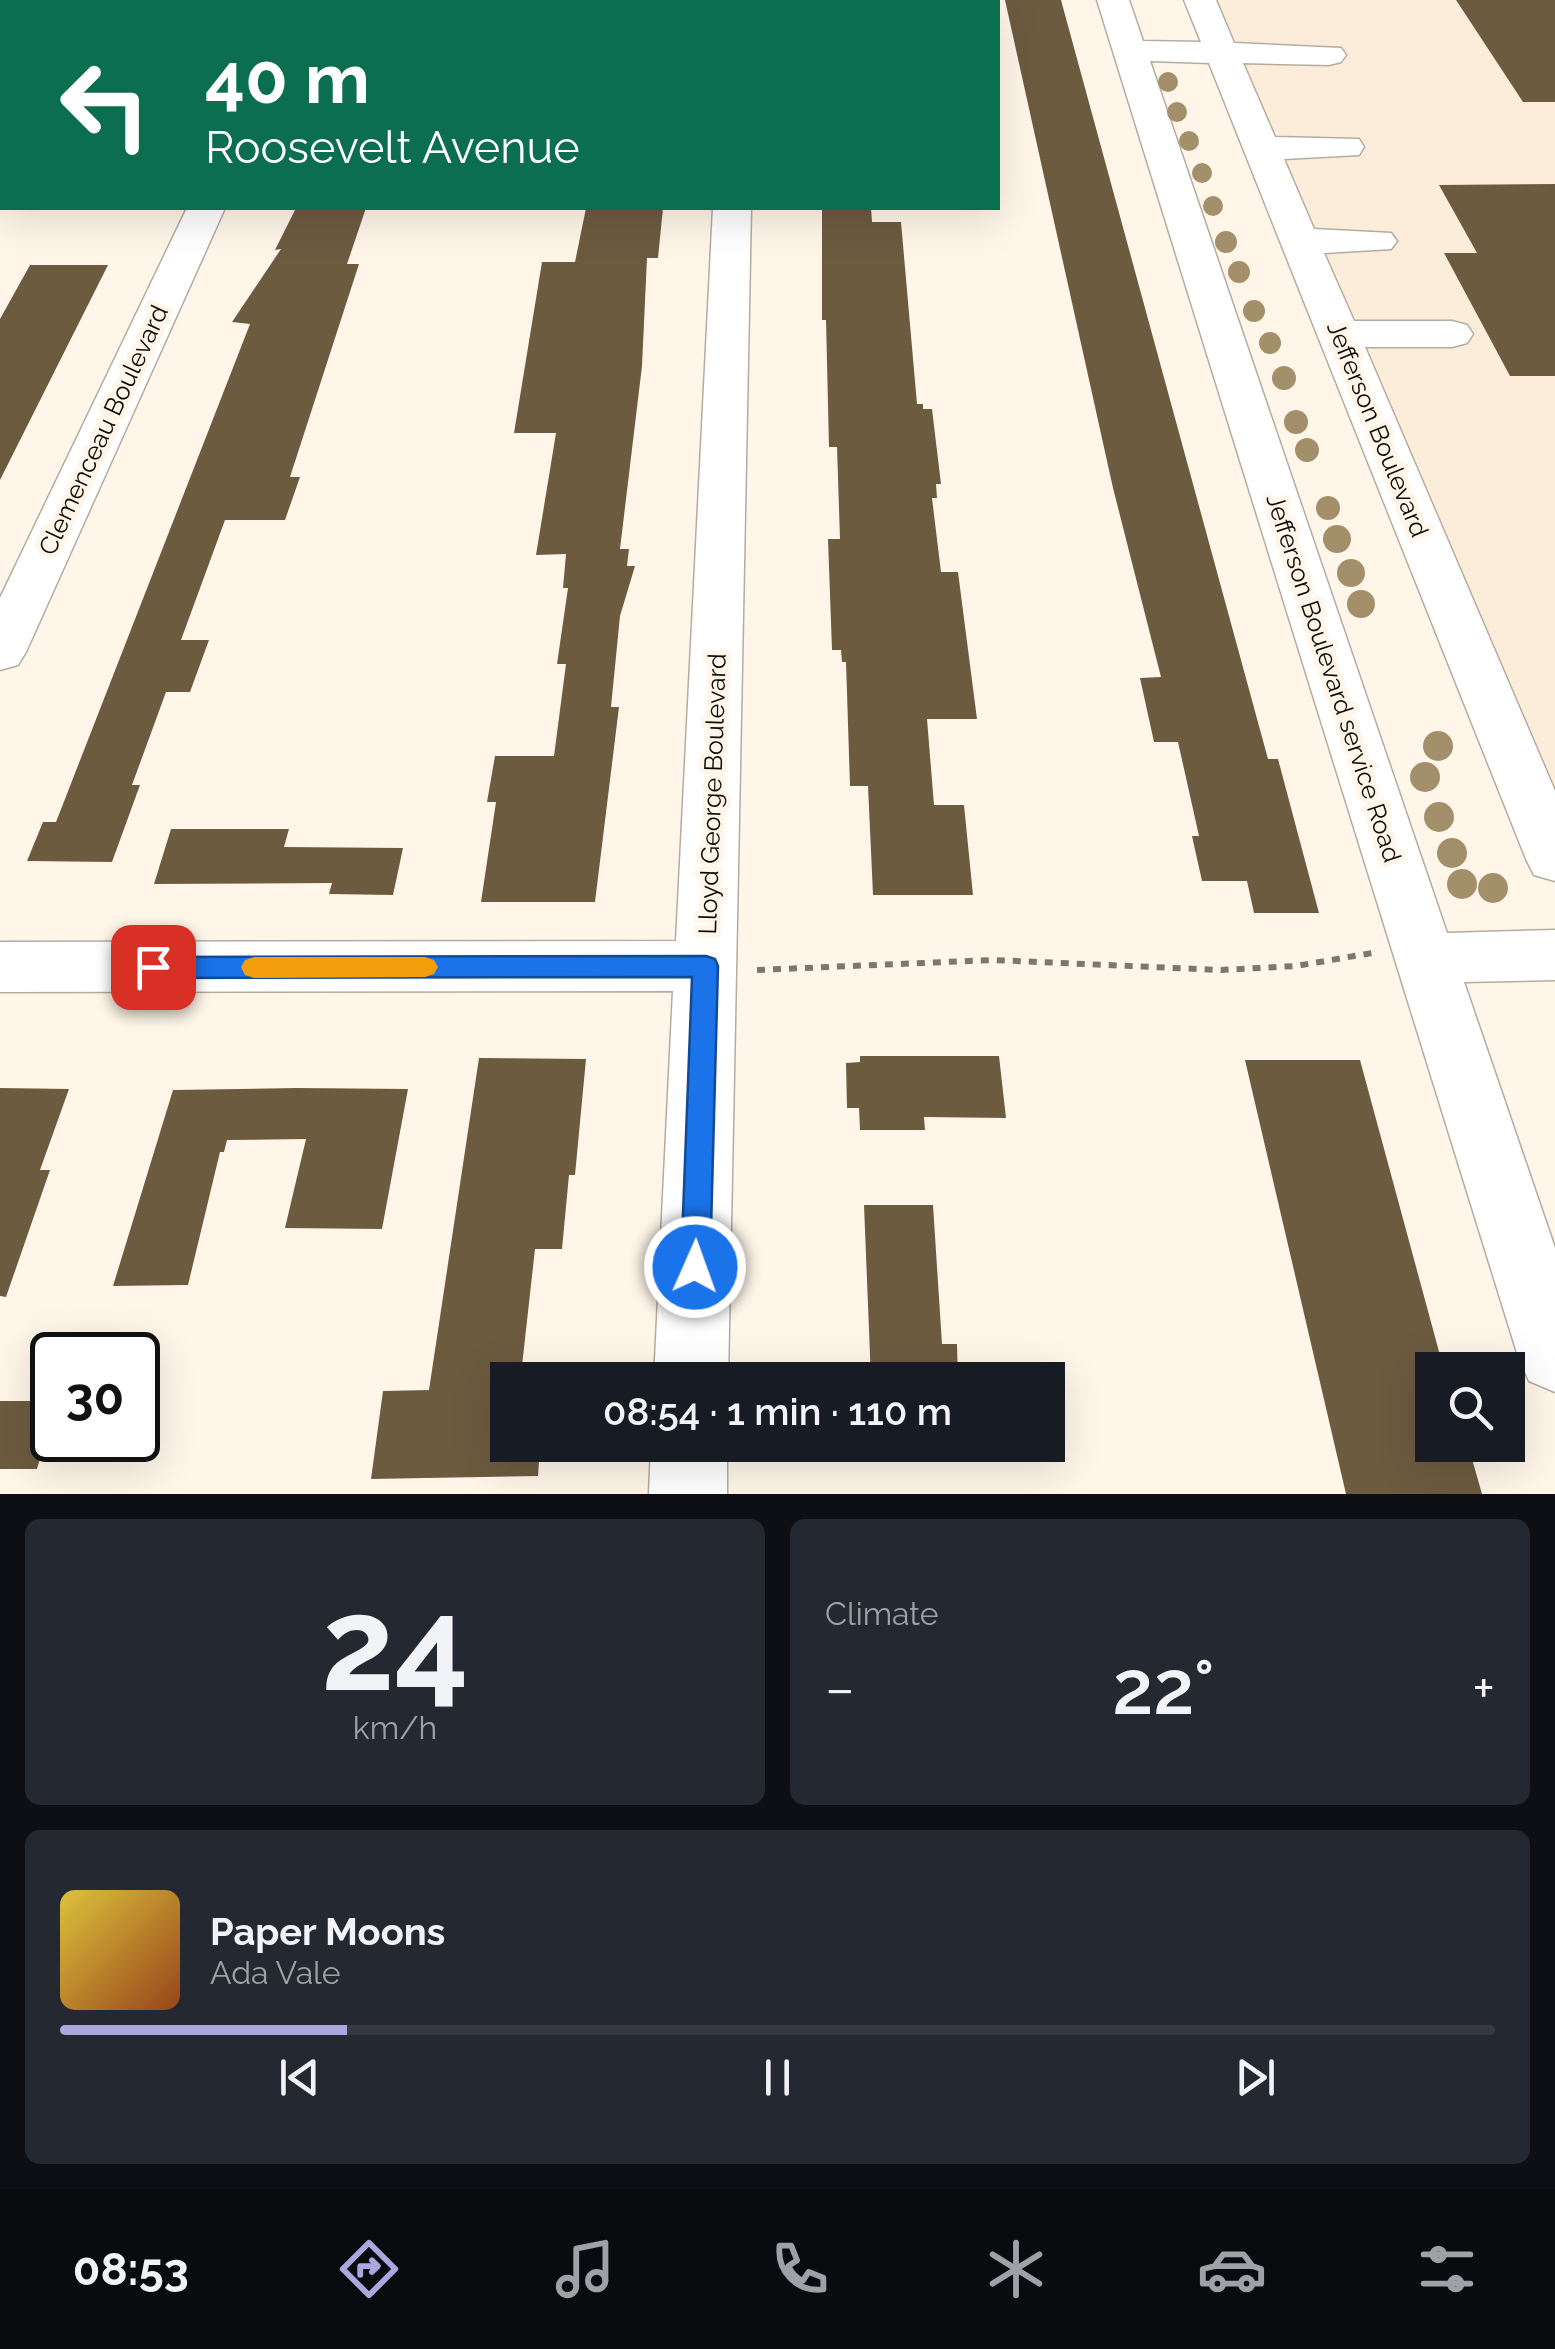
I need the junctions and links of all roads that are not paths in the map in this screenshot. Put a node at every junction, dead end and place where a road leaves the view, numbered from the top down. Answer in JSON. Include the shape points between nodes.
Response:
{"nodes":[{"id":1,"x":1113,"y":0,"type":"edge"},
{"id":2,"x":1200,"y":0,"type":"edge"},
{"id":3,"x":1129,"y":51,"type":"junction"},
{"id":4,"x":1222,"y":54,"type":"junction"},
{"id":5,"x":1329,"y":55,"type":"dead end"},
{"id":6,"x":1261,"y":148,"type":"junction"},
{"id":7,"x":1346,"y":148,"type":"dead end"},
{"id":8,"x":205,"y":210,"type":"edge"},
{"id":9,"x":732,"y":210,"type":"edge"},
{"id":10,"x":1377,"y":241,"type":"dead end"},
{"id":11,"x":1300,"y":242,"type":"junction"},
{"id":12,"x":1338,"y":334,"type":"junction"},
{"id":13,"x":1452,"y":334,"type":"dead end"},
{"id":14,"x":0,"y":652,"type":"edge"},
{"id":15,"x":1555,"y":859,"type":"edge"},
{"id":16,"x":1400,"y":955,"type":"junction"},
{"id":17,"x":1555,"y":955,"type":"edge"},
{"id":18,"x":0,"y":967,"type":"edge"},
{"id":19,"x":726,"y":968,"type":"junction"},
{"id":20,"x":1555,"y":1356,"type":"edge"},
{"id":21,"x":693,"y":1362,"type":"edge"},
{"id":22,"x":689,"y":1462,"type":"edge"},
{"id":23,"x":688,"y":1494,"type":"edge"}],
"edges":[{"from":1,"to":3,"type":"street","name":"Jefferson Boulevard service Road"},
{"from":2,"to":4,"type":"street","name":"Jefferson Boulevard"},
{"from":3,"to":4,"type":"street"},
{"from":3,"to":16,"type":"street","name":"Jefferson Boulevard service Road"},
{"from":4,"to":5,"type":"street"},
{"from":4,"to":6,"type":"street","name":"Jefferson Boulevard"},
{"from":6,"to":7,"type":"street"},
{"from":6,"to":11,"type":"street","name":"Jefferson Boulevard"},
{"from":8,"to":14,"type":"street","name":"Clemenceau Boulevard"},
{"from":9,"to":19,"type":"street","name":"Lloyd George Boulevard"},
{"from":10,"to":11,"type":"street"},
{"from":11,"to":12,"type":"street","name":"Jefferson Boulevard"},
{"from":12,"to":13,"type":"street"},
{"from":12,"to":15,"type":"street","name":"Jefferson Boulevard"},
{"from":16,"to":17,"type":"street"},
{"from":16,"to":20,"type":"street","name":"Jefferson Boulevard service Road"},
{"from":18,"to":19,"type":"street"},
{"from":19,"to":21,"type":"street","name":"Lloyd George Boulevard"},
{"from":22,"to":23,"type":"street"}]}
